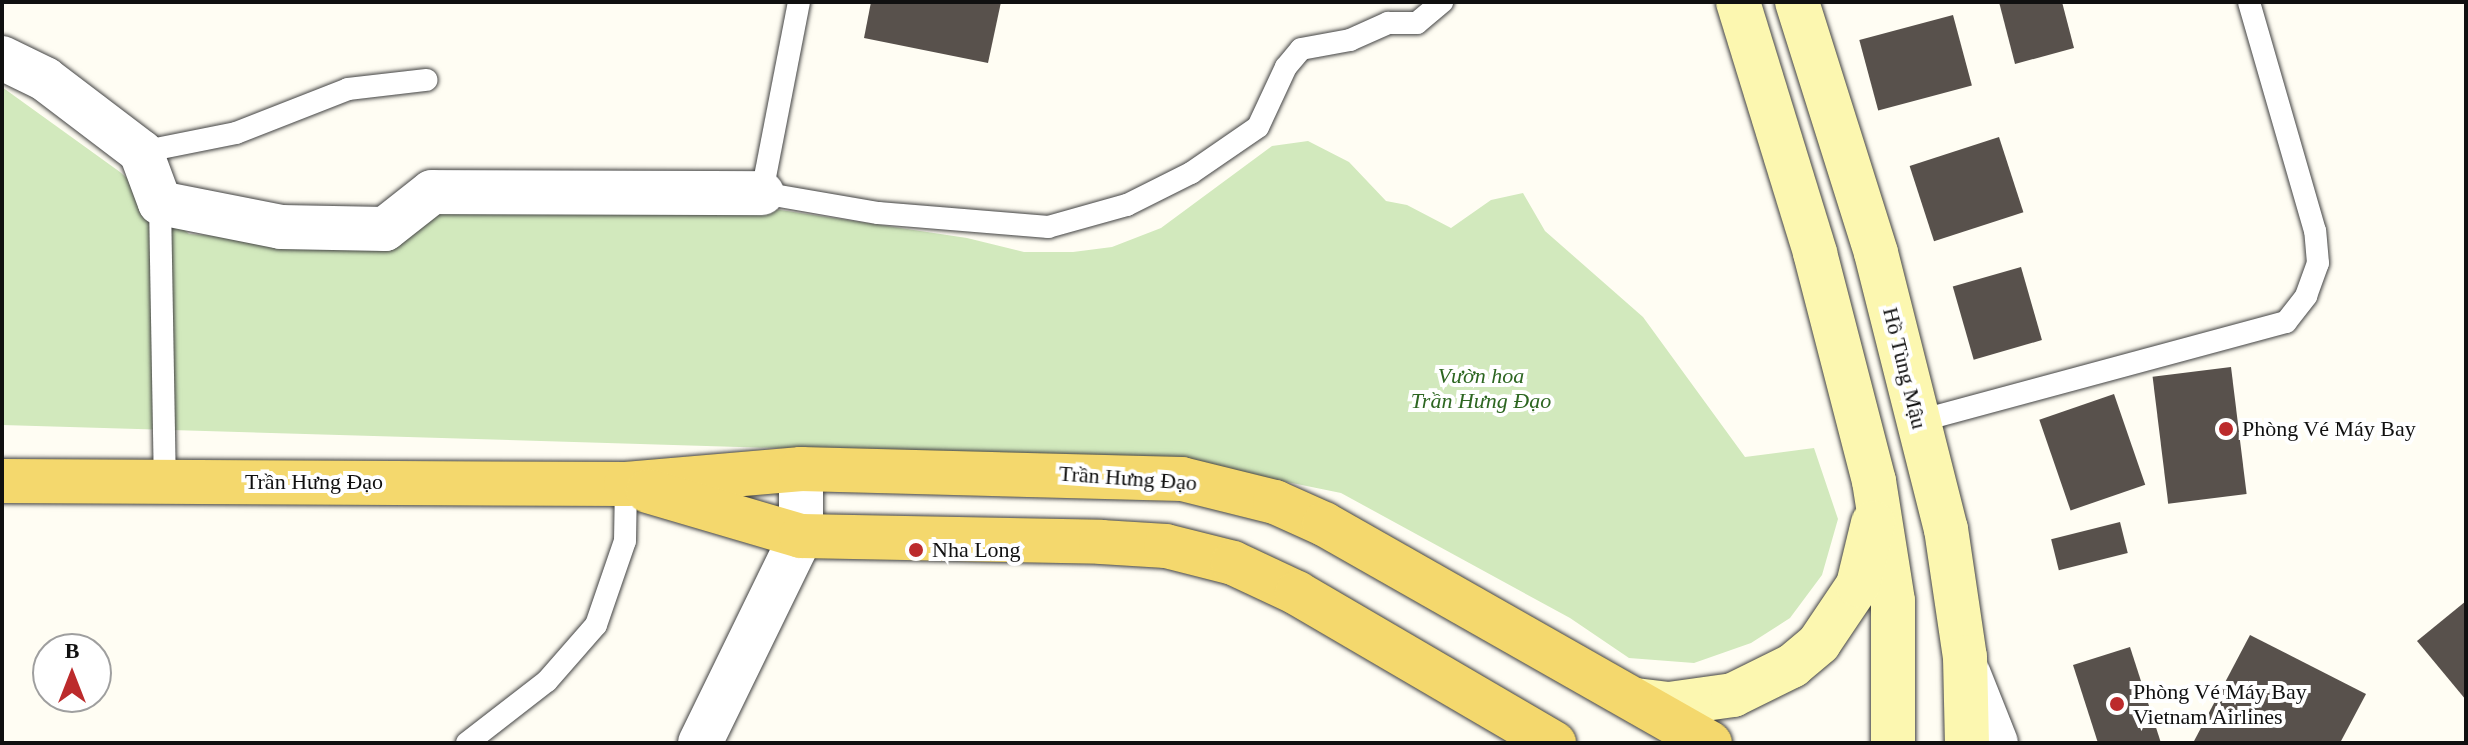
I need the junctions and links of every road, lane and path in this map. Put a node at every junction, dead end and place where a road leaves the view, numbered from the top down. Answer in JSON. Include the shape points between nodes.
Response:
{"nodes":[{"id":1,"x":799,"y":2,"type":"edge"},
{"id":2,"x":1442,"y":2,"type":"edge"},
{"id":3,"x":1738,"y":2,"type":"edge"},
{"id":4,"x":1797,"y":2,"type":"edge"},
{"id":5,"x":2249,"y":2,"type":"edge"},
{"id":6,"x":2,"y":58,"type":"edge"},
{"id":7,"x":426,"y":80,"type":"dead end"},
{"id":8,"x":141,"y":152,"type":"junction"},
{"id":9,"x":762,"y":193,"type":"junction"},
{"id":10,"x":160,"y":203,"type":"junction"},
{"id":11,"x":1919,"y":421,"type":"junction"},
{"id":12,"x":801,"y":469,"type":"junction"},
{"id":13,"x":2,"y":481,"type":"edge"},
{"id":14,"x":165,"y":481,"type":"junction"},
{"id":15,"x":1874,"y":481,"type":"junction"},
{"id":16,"x":626,"y":484,"type":"junction"},
{"id":17,"x":801,"y":536,"type":"junction"},
{"id":18,"x":1965,"y":657,"type":"junction"},
{"id":19,"x":1636,"y":700,"type":"junction"},
{"id":20,"x":467,"y":743,"type":"edge"},
{"id":21,"x":700,"y":743,"type":"edge"},
{"id":22,"x":1554,"y":743,"type":"edge"},
{"id":23,"x":1710,"y":743,"type":"edge"},
{"id":24,"x":1893,"y":743,"type":"edge"},
{"id":25,"x":1967,"y":743,"type":"edge"},
{"id":26,"x":1996,"y":743,"type":"edge"}],
"edges":[{"from":1,"to":9,"type":"lane"},
{"from":2,"to":9,"type":"lane","via":[[1417,23],[1388,23],[1350,40],[1301,49],[1286,67],[1258,127],[1191,173],[1127,205],[1048,227],[878,213]]},
{"from":3,"to":15,"type":"main road","via":[[1815,253]]},
{"from":4,"to":11,"type":"main road","name":"Hồ Tùng Mậu","via":[[1876,253]]},
{"from":5,"to":11,"type":"lane","via":[[2315,231],[2318,263],[2306,296],[2286,322]]},
{"from":6,"to":8,"type":"street","via":[[45,79]]},
{"from":7,"to":8,"type":"lane","via":[[348,89],[236,133]]},
{"from":8,"to":10,"type":"street"},
{"from":9,"to":10,"type":"street","via":[[432,192],[385,229],[281,227]]},
{"from":10,"to":14,"type":"lane"},
{"from":11,"to":18,"type":"main road","name":"Hồ Tùng Mậu","via":[[1946,529]]},
{"from":12,"to":16,"type":"main road","name":"Trần Hưng Đạo"},
{"from":12,"to":17,"type":"street"},
{"from":12,"to":19,"type":"main road","name":"Trần Hưng Đạo","via":[[1096,473],[1182,479],[1229,489],[1324,524]]},
{"from":13,"to":14,"type":"main road","name":"Trần Hưng Đạo"},
{"from":14,"to":16,"type":"main road","name":"Trần Hưng Đạo"},
{"from":15,"to":19,"type":"main road","via":[[1869,551],[1858,585],[1819,643],[1792,666],[1733,695],[1669,704]]},
{"from":15,"to":24,"type":"main road","via":[[1893,601]]},
{"from":16,"to":17,"type":"main road","name":"Trần Hưng Đạo"},
{"from":16,"to":20,"type":"lane","via":[[625,541],[596,625],[547,681]]},
{"from":17,"to":21,"type":"street"},
{"from":17,"to":22,"type":"main road","name":"Trần Hưng Đạo","via":[[1114,542],[1166,546],[1233,563],[1297,593]]},
{"from":18,"to":25,"type":"main road","name":"Hồ Tùng Mậu"},
{"from":18,"to":26,"type":"street"},
{"from":19,"to":23,"type":"main road","name":"Trần Hưng Đạo"}]}
